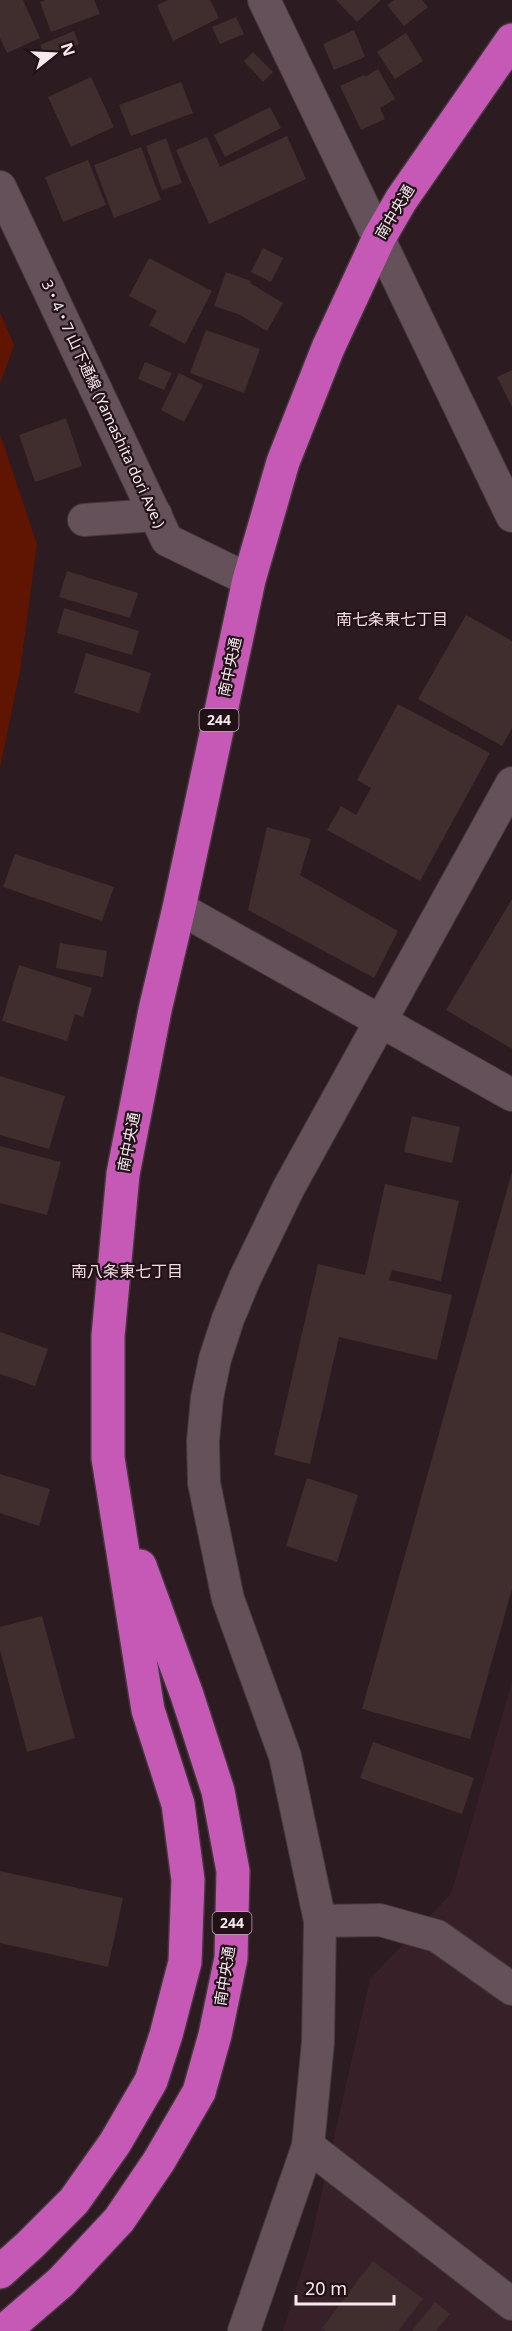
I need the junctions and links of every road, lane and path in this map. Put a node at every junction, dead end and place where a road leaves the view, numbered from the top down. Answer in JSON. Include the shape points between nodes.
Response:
{"nodes":[{"id":1,"x":264,"y":0,"type":"edge"},
{"id":2,"x":512,"y":40,"type":"edge"},
{"id":3,"x":0,"y":187,"type":"edge"},
{"id":4,"x":379,"y":238,"type":"junction"},
{"id":5,"x":156,"y":515,"type":"junction"},
{"id":6,"x":512,"y":516,"type":"edge"},
{"id":7,"x":84,"y":520,"type":"dead end"},
{"id":8,"x":249,"y":580,"type":"junction"},
{"id":9,"x":512,"y":783,"type":"edge"},
{"id":10,"x":179,"y":908,"type":"junction"},
{"id":11,"x":380,"y":1021,"type":"junction"},
{"id":12,"x":512,"y":1095,"type":"edge"},
{"id":13,"x":108,"y":1458,"type":"junction"},
{"id":14,"x":320,"y":1921,"type":"junction"},
{"id":15,"x":512,"y":1989,"type":"edge"},
{"id":16,"x":308,"y":2146,"type":"junction"},
{"id":17,"x":0,"y":2272,"type":"edge"},
{"id":18,"x":512,"y":2304,"type":"edge"},
{"id":19,"x":4,"y":2331,"type":"edge"},
{"id":20,"x":244,"y":2331,"type":"edge"}],
"edges":[{"from":1,"to":4,"type":"street"},
{"from":2,"to":4,"type":"highway","name":"南中央通","number":"244"},
{"from":3,"to":5,"type":"street","name":"3・4・7 山下通線 (Yamashita dori Ave.)"},
{"from":4,"to":6,"type":"street"},
{"from":4,"to":8,"type":"highway","name":"南中央通","number":"244","via":[[328,348],[283,462]]},
{"from":5,"to":7,"type":"street"},
{"from":5,"to":8,"type":"street","name":"3・4・7 山下通線 (Yamashita dori Ave.)","via":[[168,540]]},
{"from":8,"to":10,"type":"highway","name":"南中央通","number":"244"},
{"from":9,"to":11,"type":"street"},
{"from":10,"to":11,"type":"street"},
{"from":10,"to":13,"type":"highway","name":"南中央通","number":"244","via":[[123,1174],[108,1336]]},
{"from":11,"to":12,"type":"street"},
{"from":11,"to":14,"type":"street","via":[[288,1189],[245,1278],[215,1359],[203,1441],[204,1483],[228,1599],[285,1756]]},
{"from":13,"to":17,"type":"highway","name":"南中央通","number":"244","via":[[148,1710],[178,1804],[188,1880],[185,1962],[151,2081],[115,2143],[74,2201]]},
{"from":13,"to":19,"type":"highway","name":"南中央通","number":"244","via":[[144,1579],[218,1791],[233,1871],[231,1958],[199,2092],[159,2161],[119,2220],[61,2282]]},
{"from":14,"to":15,"type":"street","via":[[380,1920],[437,1936]]},
{"from":14,"to":16,"type":"street","via":[[318,2042]]},
{"from":16,"to":18,"type":"street"},
{"from":16,"to":20,"type":"street"}]}
